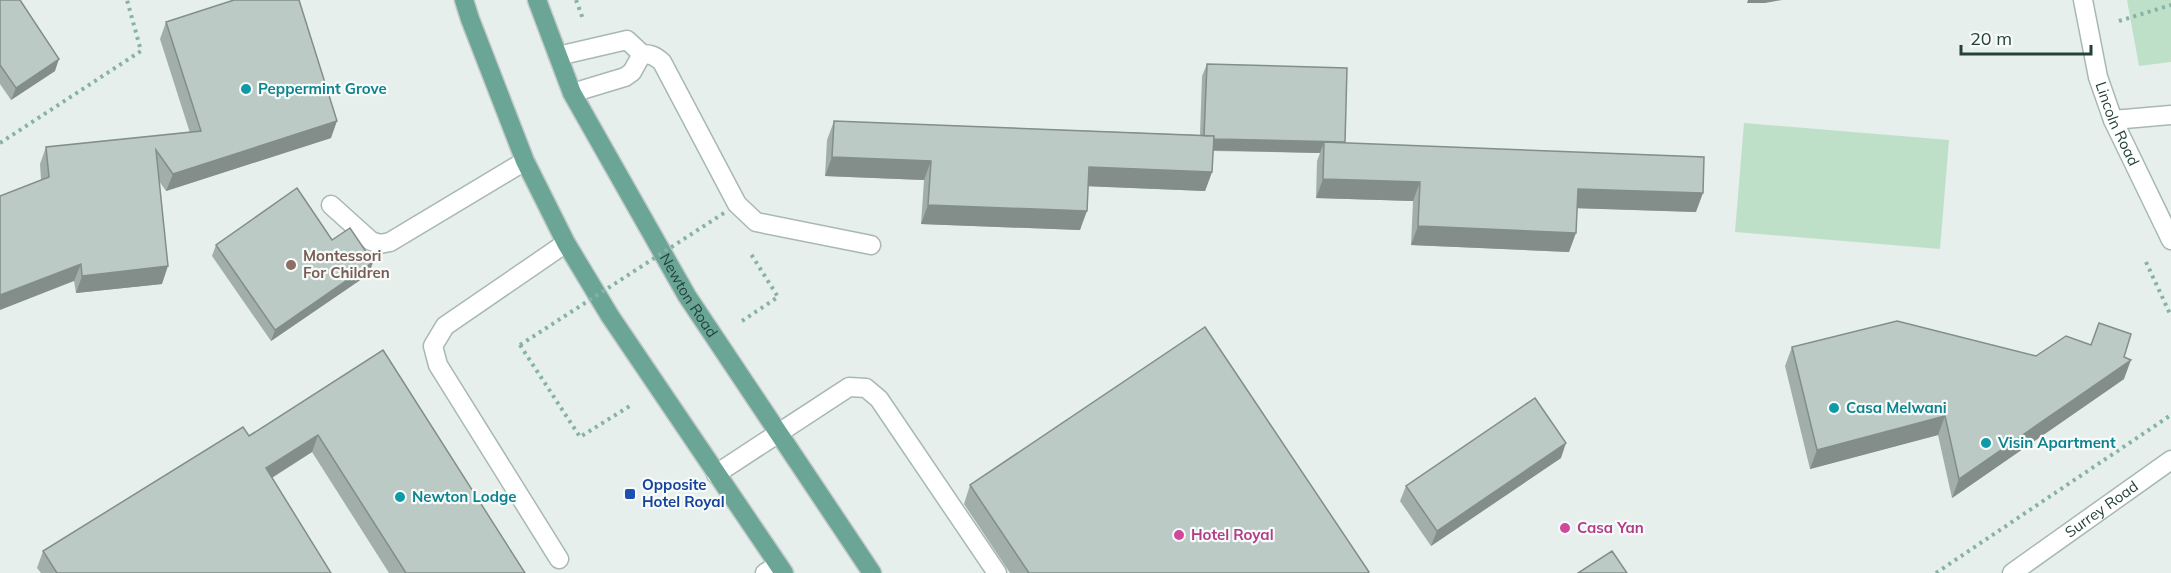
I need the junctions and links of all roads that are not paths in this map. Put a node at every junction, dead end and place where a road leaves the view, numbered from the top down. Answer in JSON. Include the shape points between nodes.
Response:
{"nodes":[{"id":1,"x":464,"y":0,"type":"edge"},
{"id":2,"x":537,"y":0,"type":"edge"},
{"id":3,"x":2083,"y":0,"type":"edge"},
{"id":4,"x":642,"y":54,"type":"junction"},
{"id":5,"x":558,"y":56,"type":"junction"},
{"id":6,"x":572,"y":93,"type":"junction"},
{"id":7,"x":2171,"y":115,"type":"edge"},
{"id":8,"x":2113,"y":120,"type":"junction"},
{"id":9,"x":525,"y":161,"type":"junction"},
{"id":10,"x":331,"y":205,"type":"dead end"},
{"id":11,"x":2171,"y":240,"type":"edge"},
{"id":12,"x":566,"y":243,"type":"junction"},
{"id":13,"x":871,"y":246,"type":"dead end"},
{"id":14,"x":778,"y":433,"type":"junction"},
{"id":15,"x":2171,"y":460,"type":"edge"},
{"id":16,"x":716,"y":474,"type":"junction"},
{"id":17,"x":559,"y":559,"type":"dead end"},
{"id":18,"x":2033,"y":566,"type":"edge"},
{"id":19,"x":776,"y":570,"type":"edge"},
{"id":20,"x":872,"y":573,"type":"edge"},
{"id":21,"x":997,"y":573,"type":"edge"},
{"id":22,"x":2012,"y":573,"type":"edge"}],
"edges":[{"from":1,"to":9,"type":"main road"},
{"from":2,"to":5,"type":"main road","name":"Newton Road"},
{"from":3,"to":8,"type":"street","name":"Lincoln Road","via":[[2098,77]]},
{"from":4,"to":5,"type":"street","via":[[627,40]]},
{"from":4,"to":6,"type":"street","via":[[626,77]]},
{"from":4,"to":13,"type":"street","via":[[651,54],[662,62],[737,204],[756,222]]},
{"from":5,"to":6,"type":"main road","name":"Newton Road"},
{"from":6,"to":14,"type":"main road","name":"Newton Road","via":[[687,296]]},
{"from":7,"to":8,"type":"street"},
{"from":8,"to":11,"type":"street","name":"Lincoln Road"},
{"from":9,"to":10,"type":"street","via":[[390,242],[371,241]]},
{"from":9,"to":12,"type":"main road"},
{"from":12,"to":16,"type":"main road"},
{"from":12,"to":17,"type":"street","via":[[445,326],[433,346],[438,366]]},
{"from":14,"to":16,"type":"street"},
{"from":14,"to":20,"type":"main road","name":"Newton Road"},
{"from":14,"to":21,"type":"street","via":[[849,387],[866,388],[879,399]]},
{"from":15,"to":18,"type":"street","name":"Surrey Road"},
{"from":16,"to":19,"type":"main road"},
{"from":18,"to":22,"type":"street","name":"Surrey Road"}]}
